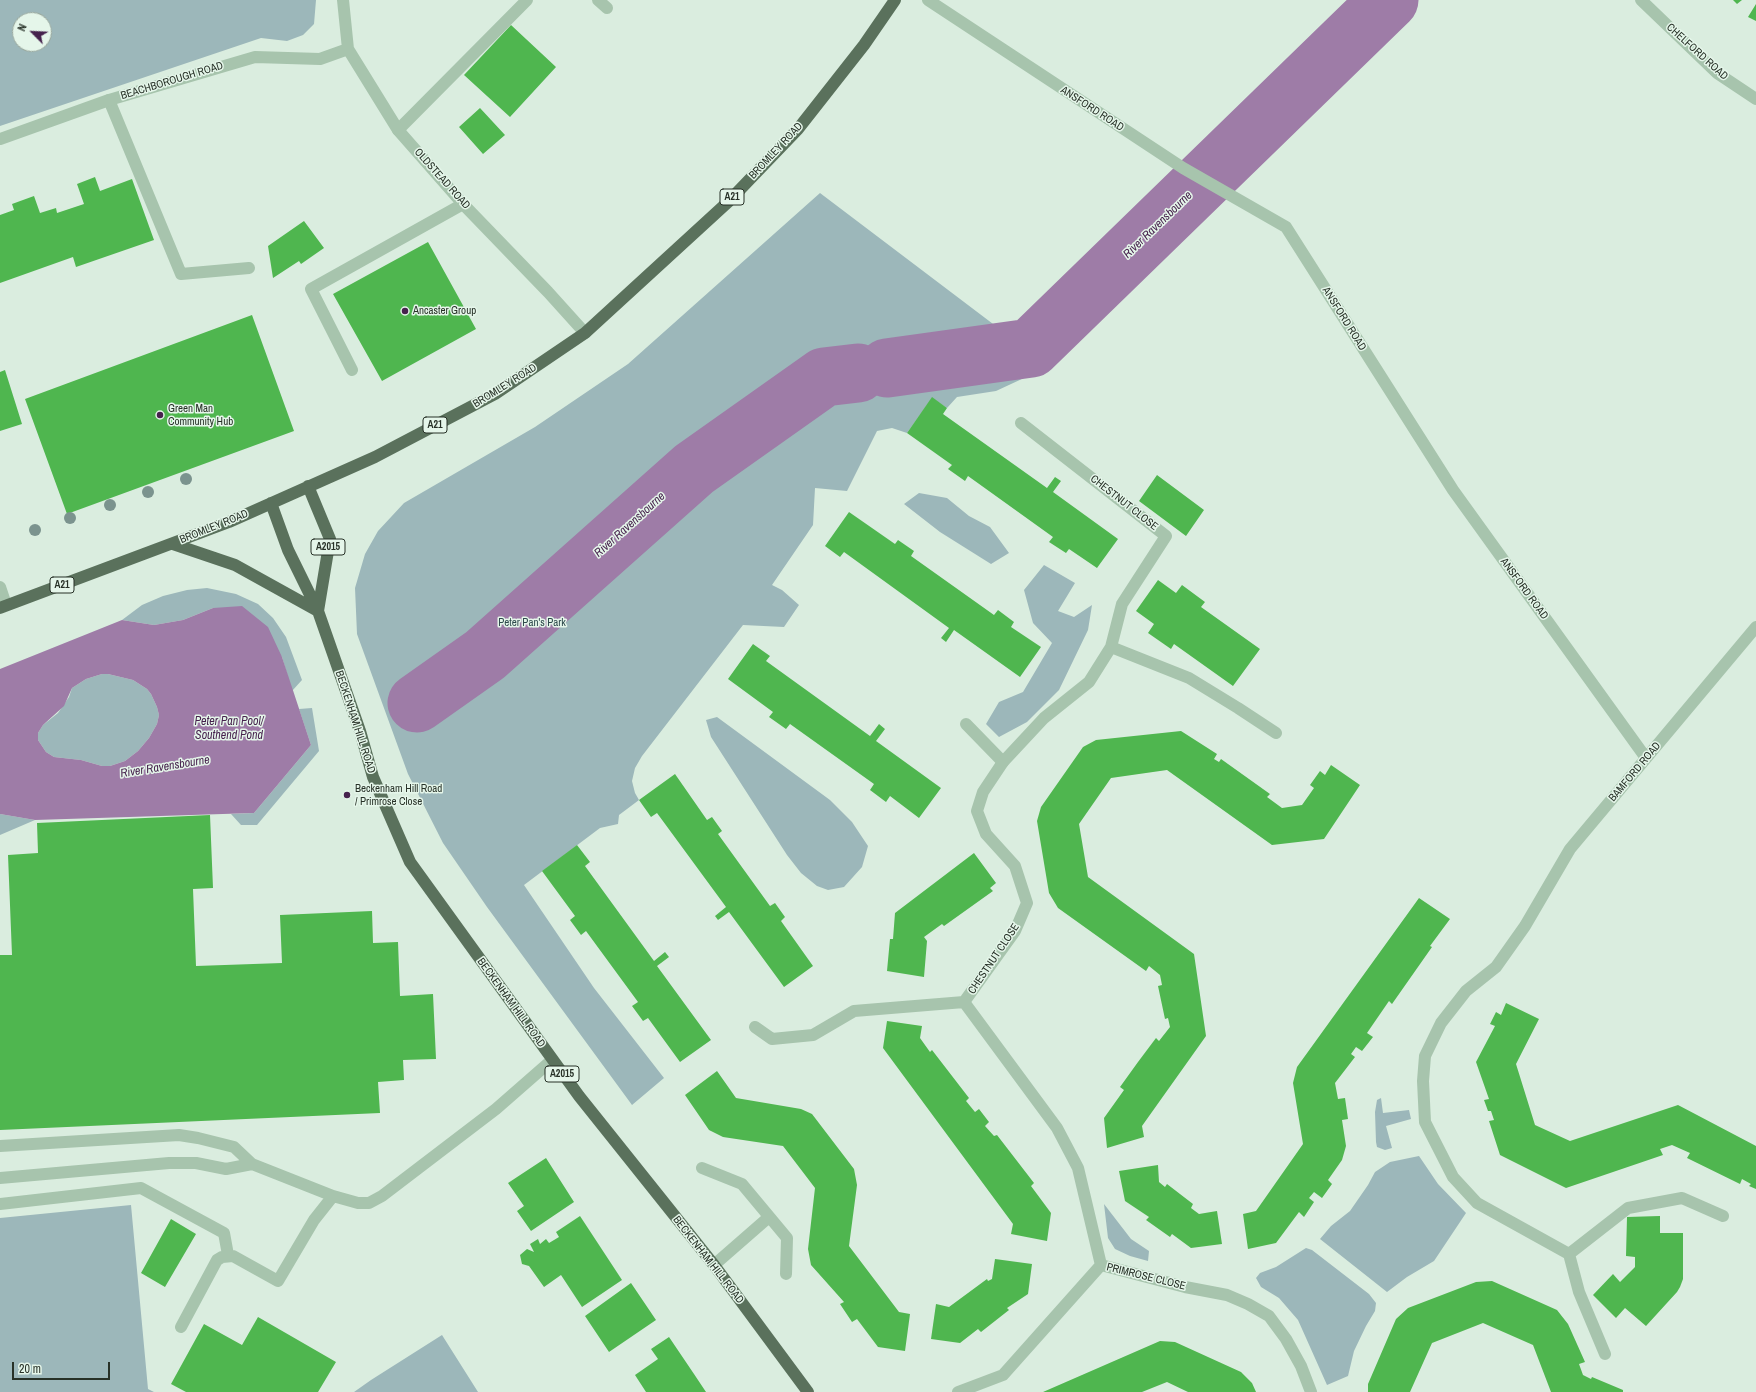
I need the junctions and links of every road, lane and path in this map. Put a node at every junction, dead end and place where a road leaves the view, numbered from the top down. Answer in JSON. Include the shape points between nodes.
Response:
{"nodes":[{"id":1,"x":343,"y":0,"type":"edge"},
{"id":2,"x":527,"y":0,"type":"edge"},
{"id":3,"x":894,"y":0,"type":"edge"},
{"id":4,"x":928,"y":0,"type":"edge"},
{"id":5,"x":1641,"y":0,"type":"edge"},
{"id":6,"x":348,"y":50,"type":"junction"},
{"id":7,"x":1756,"y":99,"type":"edge"},
{"id":8,"x":109,"y":100,"type":"junction"},
{"id":9,"x":398,"y":130,"type":"junction"},
{"id":10,"x":0,"y":139,"type":"edge"},
{"id":11,"x":463,"y":204,"type":"junction"},
{"id":12,"x":249,"y":268,"type":"dead end"},
{"id":13,"x":585,"y":333,"type":"junction"},
{"id":14,"x":352,"y":370,"type":"dead end"},
{"id":15,"x":1021,"y":423,"type":"dead end"},
{"id":16,"x":308,"y":486,"type":"junction"},
{"id":17,"x":271,"y":503,"type":"junction"},
{"id":18,"x":173,"y":544,"type":"junction"},
{"id":19,"x":0,"y":587,"type":"edge"},
{"id":20,"x":3,"y":606,"type":"edge"},
{"id":21,"x":318,"y":611,"type":"junction"},
{"id":22,"x":1756,"y":627,"type":"edge"},
{"id":23,"x":1111,"y":647,"type":"junction"},
{"id":24,"x":966,"y":724,"type":"dead end"},
{"id":25,"x":1276,"y":733,"type":"dead end"},
{"id":26,"x":1646,"y":758,"type":"junction"},
{"id":27,"x":1003,"y":762,"type":"junction"},
{"id":28,"x":964,"y":1002,"type":"junction"},
{"id":29,"x":755,"y":1027,"type":"dead end"},
{"id":30,"x":552,"y":1060,"type":"junction"},
{"id":31,"x":0,"y":1146,"type":"edge"},
{"id":32,"x":252,"y":1164,"type":"junction"},
{"id":33,"x":702,"y":1168,"type":"dead end"},
{"id":34,"x":0,"y":1178,"type":"edge"},
{"id":35,"x":333,"y":1196,"type":"junction"},
{"id":36,"x":0,"y":1204,"type":"edge"},
{"id":37,"x":1723,"y":1216,"type":"dead end"},
{"id":38,"x":769,"y":1217,"type":"junction"},
{"id":39,"x":1569,"y":1254,"type":"junction"},
{"id":40,"x":228,"y":1255,"type":"junction"},
{"id":41,"x":714,"y":1265,"type":"junction"},
{"id":42,"x":1101,"y":1266,"type":"junction"},
{"id":43,"x":786,"y":1274,"type":"dead end"},
{"id":44,"x":181,"y":1327,"type":"dead end"},
{"id":45,"x":1606,"y":1354,"type":"dead end"},
{"id":46,"x":808,"y":1392,"type":"edge"},
{"id":47,"x":958,"y":1392,"type":"edge"},
{"id":48,"x":1311,"y":1392,"type":"edge"}],
"edges":[{"from":1,"to":6,"type":"street","name":"OLDSTEAD ROAD"},
{"from":2,"to":9,"type":"street"},
{"from":3,"to":13,"type":"main road","name":"BROMLEY ROAD","number":"A21","via":[[864,45],[798,129],[728,202]]},
{"from":4,"to":26,"type":"street","name":"ANSFORD ROAD","via":[[1183,168],[1286,227],[1453,490]]},
{"from":5,"to":7,"type":"street","name":"CHELFORD ROAD","via":[[1717,73]]},
{"from":6,"to":8,"type":"street","name":"BEACHBOROUGH ROAD","via":[[320,59],[255,57]]},
{"from":6,"to":9,"type":"street","name":"OLDSTEAD ROAD"},
{"from":8,"to":10,"type":"street","name":"BEACHBOROUGH ROAD"},
{"from":8,"to":12,"type":"street","via":[[181,274]]},
{"from":9,"to":11,"type":"street","name":"OLDSTEAD ROAD"},
{"from":11,"to":13,"type":"street","name":"OLDSTEAD ROAD"},
{"from":11,"to":14,"type":"street","via":[[311,289]]},
{"from":13,"to":16,"type":"main road","name":"BROMLEY ROAD","number":"A21","via":[[495,394],[375,457]]},
{"from":15,"to":23,"type":"street","name":"CHESTNUT CLOSE","via":[[1166,536],[1122,604]]},
{"from":16,"to":17,"type":"main road","name":"BROMLEY ROAD","number":"A21"},
{"from":16,"to":21,"type":"main road","name":"BECKENHAM HILL ROAD","number":"A2015","via":[[330,539]]},
{"from":17,"to":18,"type":"main road","name":"BROMLEY ROAD","number":"A21"},
{"from":17,"to":21,"type":"main road","name":"BECKENHAM HILL ROAD","number":"A2015","via":[[288,550]]},
{"from":18,"to":20,"type":"main road","name":"BROMLEY ROAD","number":"A21"},
{"from":18,"to":21,"type":"main road","via":[[235,565]]},
{"from":19,"to":20,"type":"street"},
{"from":21,"to":30,"type":"main road","name":"BECKENHAM HILL ROAD","number":"A2015","via":[[360,731],[373,777],[410,862]]},
{"from":22,"to":26,"type":"street","name":"BAMFORD ROAD"},
{"from":23,"to":25,"type":"street","via":[[1189,678]]},
{"from":23,"to":27,"type":"street","name":"CHESTNUT CLOSE","via":[[1088,682],[1044,718]]},
{"from":24,"to":27,"type":"street"},
{"from":26,"to":39,"type":"street","name":"BAMFORD ROAD","via":[[1570,849],[1525,926],[1496,967],[1466,991],[1441,1023],[1426,1056],[1423,1081],[1425,1122],[1453,1177],[1477,1203]]},
{"from":27,"to":28,"type":"street","name":"CHESTNUT CLOSE","via":[[983,792],[977,811],[986,834],[1015,866],[1027,903],[1015,931]]},
{"from":28,"to":29,"type":"street","name":"CHESTNUT CLOSE","via":[[854,1011],[813,1035],[772,1040]]},
{"from":28,"to":42,"type":"street","name":"CHESTNUT CLOSE","via":[[1057,1128],[1078,1168]]},
{"from":30,"to":35,"type":"street","via":[[496,1109],[382,1196],[369,1203],[358,1203]]},
{"from":30,"to":41,"type":"main road","name":"BECKENHAM HILL ROAD","number":"A2015"},
{"from":31,"to":32,"type":"street","via":[[179,1135],[234,1147]]},
{"from":32,"to":34,"type":"street","via":[[226,1169],[196,1163],[169,1163]]},
{"from":32,"to":35,"type":"street"},
{"from":33,"to":38,"type":"street","via":[[742,1184]]},
{"from":35,"to":40,"type":"street","via":[[314,1220],[278,1281]]},
{"from":36,"to":40,"type":"street","via":[[141,1188],[224,1233]]},
{"from":37,"to":39,"type":"street","via":[[1682,1198],[1628,1208]]},
{"from":38,"to":41,"type":"street"},
{"from":38,"to":43,"type":"street","via":[[787,1238]]},
{"from":39,"to":45,"type":"street","via":[[1579,1292]]},
{"from":40,"to":44,"type":"street","via":[[217,1260]]},
{"from":41,"to":46,"type":"main road","name":"BECKENHAM HILL ROAD","number":"A2015"},
{"from":42,"to":47,"type":"street","name":"PRIMROSE CLOSE","via":[[1003,1375]]},
{"from":42,"to":48,"type":"street","name":"PRIMROSE CLOSE","via":[[1227,1295],[1269,1316],[1301,1366]]}]}
